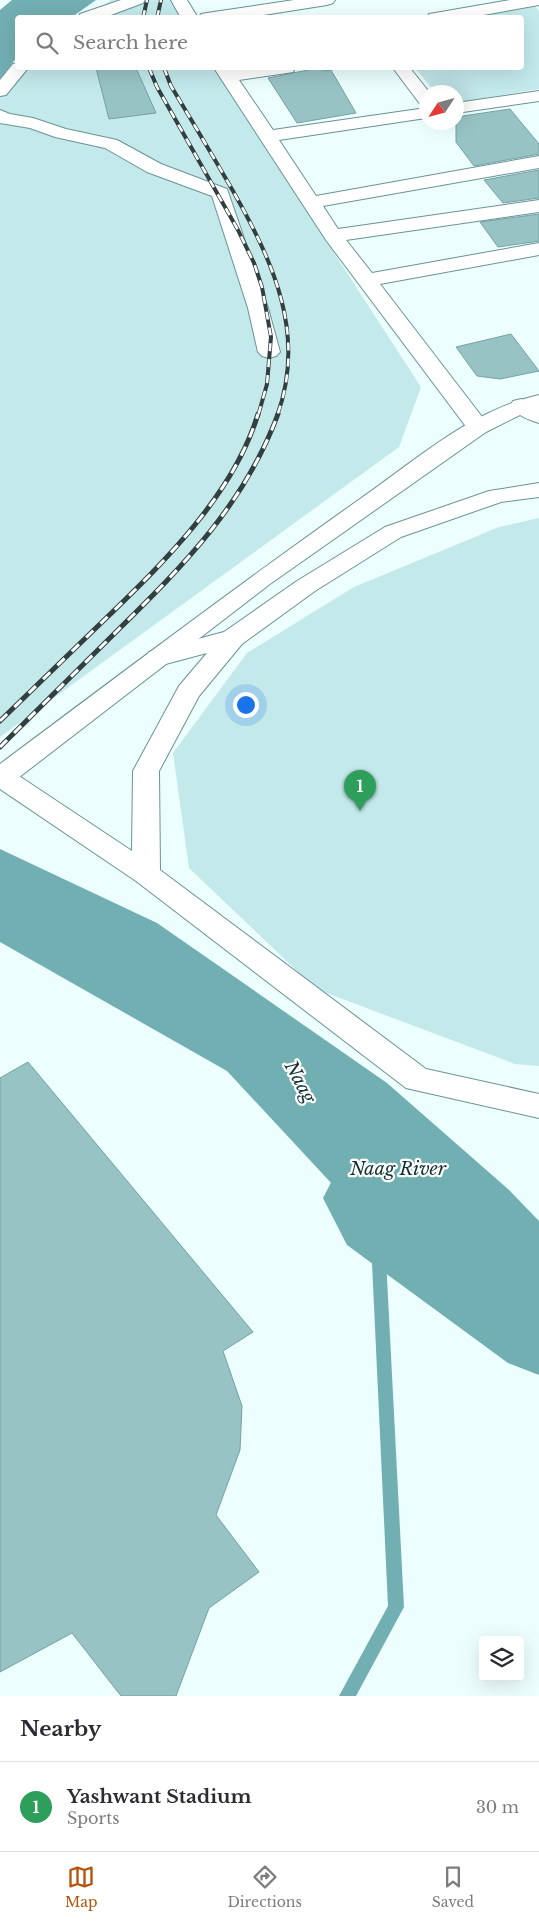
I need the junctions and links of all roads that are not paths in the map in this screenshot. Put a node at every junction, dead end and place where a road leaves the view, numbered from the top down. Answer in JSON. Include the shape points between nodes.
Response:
{"nodes":[{"id":1,"x":136,"y":0,"type":"edge"},
{"id":2,"x":179,"y":0,"type":"edge"},
{"id":3,"x":327,"y":0,"type":"edge"},
{"id":4,"x":441,"y":0,"type":"edge"},
{"id":5,"x":539,"y":0,"type":"edge"},
{"id":6,"x":453,"y":14,"type":"junction"},
{"id":7,"x":94,"y":15,"type":"edge"},
{"id":8,"x":188,"y":15,"type":"edge"},
{"id":9,"x":227,"y":15,"type":"edge"},
{"id":10,"x":448,"y":15,"type":"edge"},
{"id":11,"x":17,"y":70,"type":"edge"},
{"id":12,"x":256,"y":70,"type":"edge"},
{"id":13,"x":403,"y":70,"type":"edge"},
{"id":14,"x":226,"y":72,"type":"edge"},
{"id":15,"x":0,"y":91,"type":"edge"},
{"id":16,"x":419,"y":91,"type":"edge"},
{"id":17,"x":536,"y":100,"type":"edge"},
{"id":18,"x":464,"y":107,"type":"edge"},
{"id":19,"x":419,"y":114,"type":"edge"},
{"id":20,"x":0,"y":115,"type":"edge"},
{"id":21,"x":268,"y":136,"type":"junction"},
{"id":22,"x":539,"y":162,"type":"edge"},
{"id":23,"x":312,"y":202,"type":"junction"},
{"id":24,"x":539,"y":206,"type":"edge"},
{"id":25,"x":333,"y":236,"type":"junction"},
{"id":26,"x":539,"y":248,"type":"edge"},
{"id":27,"x":367,"y":280,"type":"junction"},
{"id":28,"x":269,"y":352,"type":"dead end"},
{"id":29,"x":533,"y":408,"type":"edge"},
{"id":30,"x":478,"y":427,"type":"junction"},
{"id":31,"x":539,"y":490,"type":"edge"},
{"id":32,"x":233,"y":638,"type":"junction"},
{"id":33,"x":158,"y":658,"type":"junction"},
{"id":34,"x":1,"y":778,"type":"edge"},
{"id":35,"x":146,"y":874,"type":"junction"},
{"id":36,"x":539,"y":1106,"type":"edge"}],
"edges":[{"from":1,"to":7,"type":"street"},
{"from":2,"to":8,"type":"street"},
{"from":3,"to":9,"type":"street"},
{"from":4,"to":6,"type":"street"},
{"from":5,"to":6,"type":"street"},
{"from":6,"to":10,"type":"street"},
{"from":11,"to":15,"type":"street"},
{"from":12,"to":14,"type":"street"},
{"from":13,"to":16,"type":"street"},
{"from":14,"to":21,"type":"street"},
{"from":17,"to":18,"type":"street"},
{"from":19,"to":21,"type":"street"},
{"from":20,"to":28,"type":"street","via":[[5,119],[33,123],[111,144],[154,168],[220,193]]},
{"from":21,"to":23,"type":"street"},
{"from":22,"to":23,"type":"street"},
{"from":23,"to":25,"type":"street"},
{"from":24,"to":25,"type":"street"},
{"from":25,"to":27,"type":"street"},
{"from":26,"to":27,"type":"street"},
{"from":27,"to":30,"type":"street"},
{"from":29,"to":30,"type":"street"},
{"from":30,"to":33,"type":"street","via":[[262,579]]},
{"from":31,"to":32,"type":"street","via":[[497,496],[393,532],[306,586]]},
{"from":32,"to":33,"type":"street"},
{"from":32,"to":35,"type":"street","via":[[188,692],[146,771]]},
{"from":33,"to":34,"type":"street"},
{"from":34,"to":35,"type":"street"},
{"from":35,"to":36,"type":"street","via":[[417,1079]]}]}
